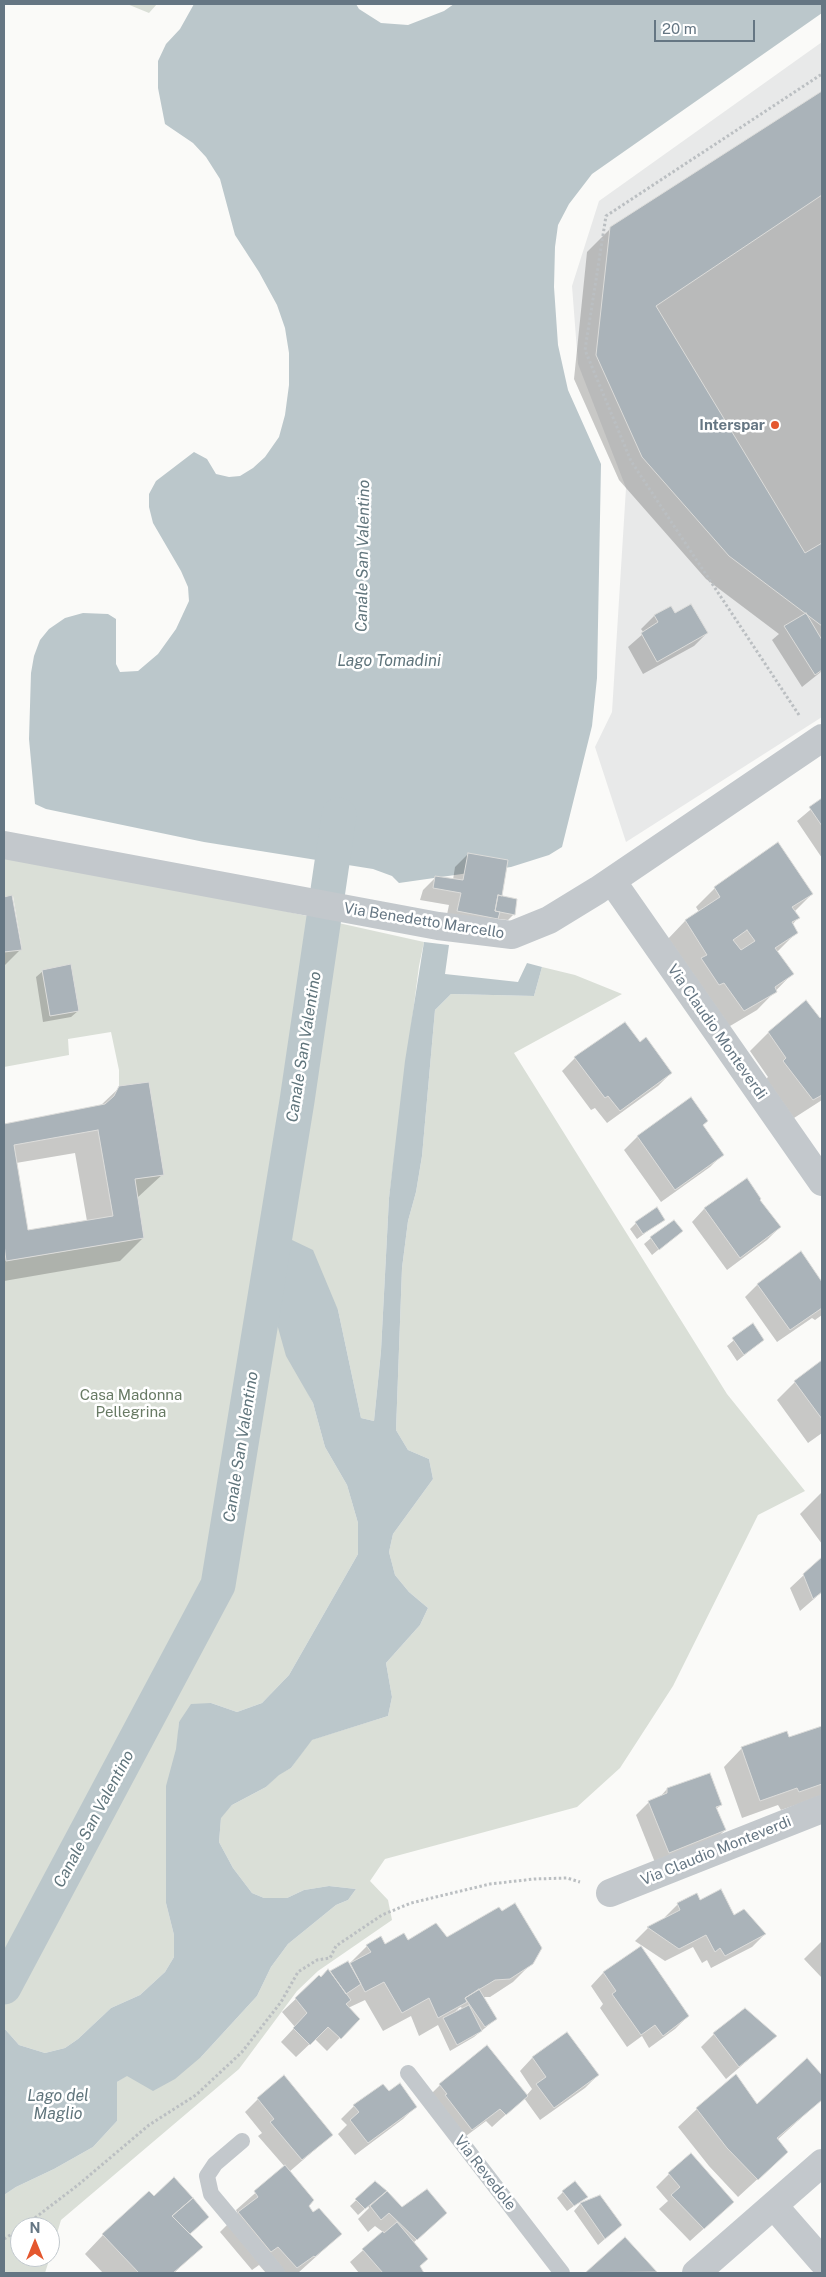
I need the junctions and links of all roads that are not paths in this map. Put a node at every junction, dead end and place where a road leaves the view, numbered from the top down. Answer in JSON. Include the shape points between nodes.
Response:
{"nodes":[{"id":1,"x":819,"y":740,"type":"edge"},
{"id":2,"x":4,"y":845,"type":"edge"},
{"id":3,"x":612,"y":881,"type":"junction"},
{"id":4,"x":822,"y":1182,"type":"edge"},
{"id":5,"x":822,"y":1809,"type":"edge"},
{"id":6,"x":610,"y":1893,"type":"road end"},
{"id":7,"x":408,"y":2073,"type":"dead end"},
{"id":8,"x":242,"y":2141,"type":"dead end"},
{"id":9,"x":822,"y":2163,"type":"edge"},
{"id":10,"x":774,"y":2206,"type":"junction"},
{"id":11,"x":822,"y":2261,"type":"edge"},
{"id":12,"x":277,"y":2273,"type":"edge"},
{"id":13,"x":562,"y":2273,"type":"edge"},
{"id":14,"x":696,"y":2273,"type":"edge"}],
"edges":[{"from":1,"to":3,"type":"street","name":"Via Benedetto Marcello"},
{"from":2,"to":3,"type":"street","name":"Via Benedetto Marcello","via":[[438,926],[512,935],[549,920]]},
{"from":3,"to":4,"type":"street","name":"Via Claudio Monteverdi"},
{"from":5,"to":6,"type":"street","name":"Via Claudio Monteverdi"},
{"from":7,"to":13,"type":"lane","name":"Via Revedole"},
{"from":8,"to":12,"type":"lane","via":[[215,2164],[207,2176],[211,2194]]},
{"from":9,"to":10,"type":"street"},
{"from":10,"to":11,"type":"street"},
{"from":10,"to":14,"type":"street"}]}
